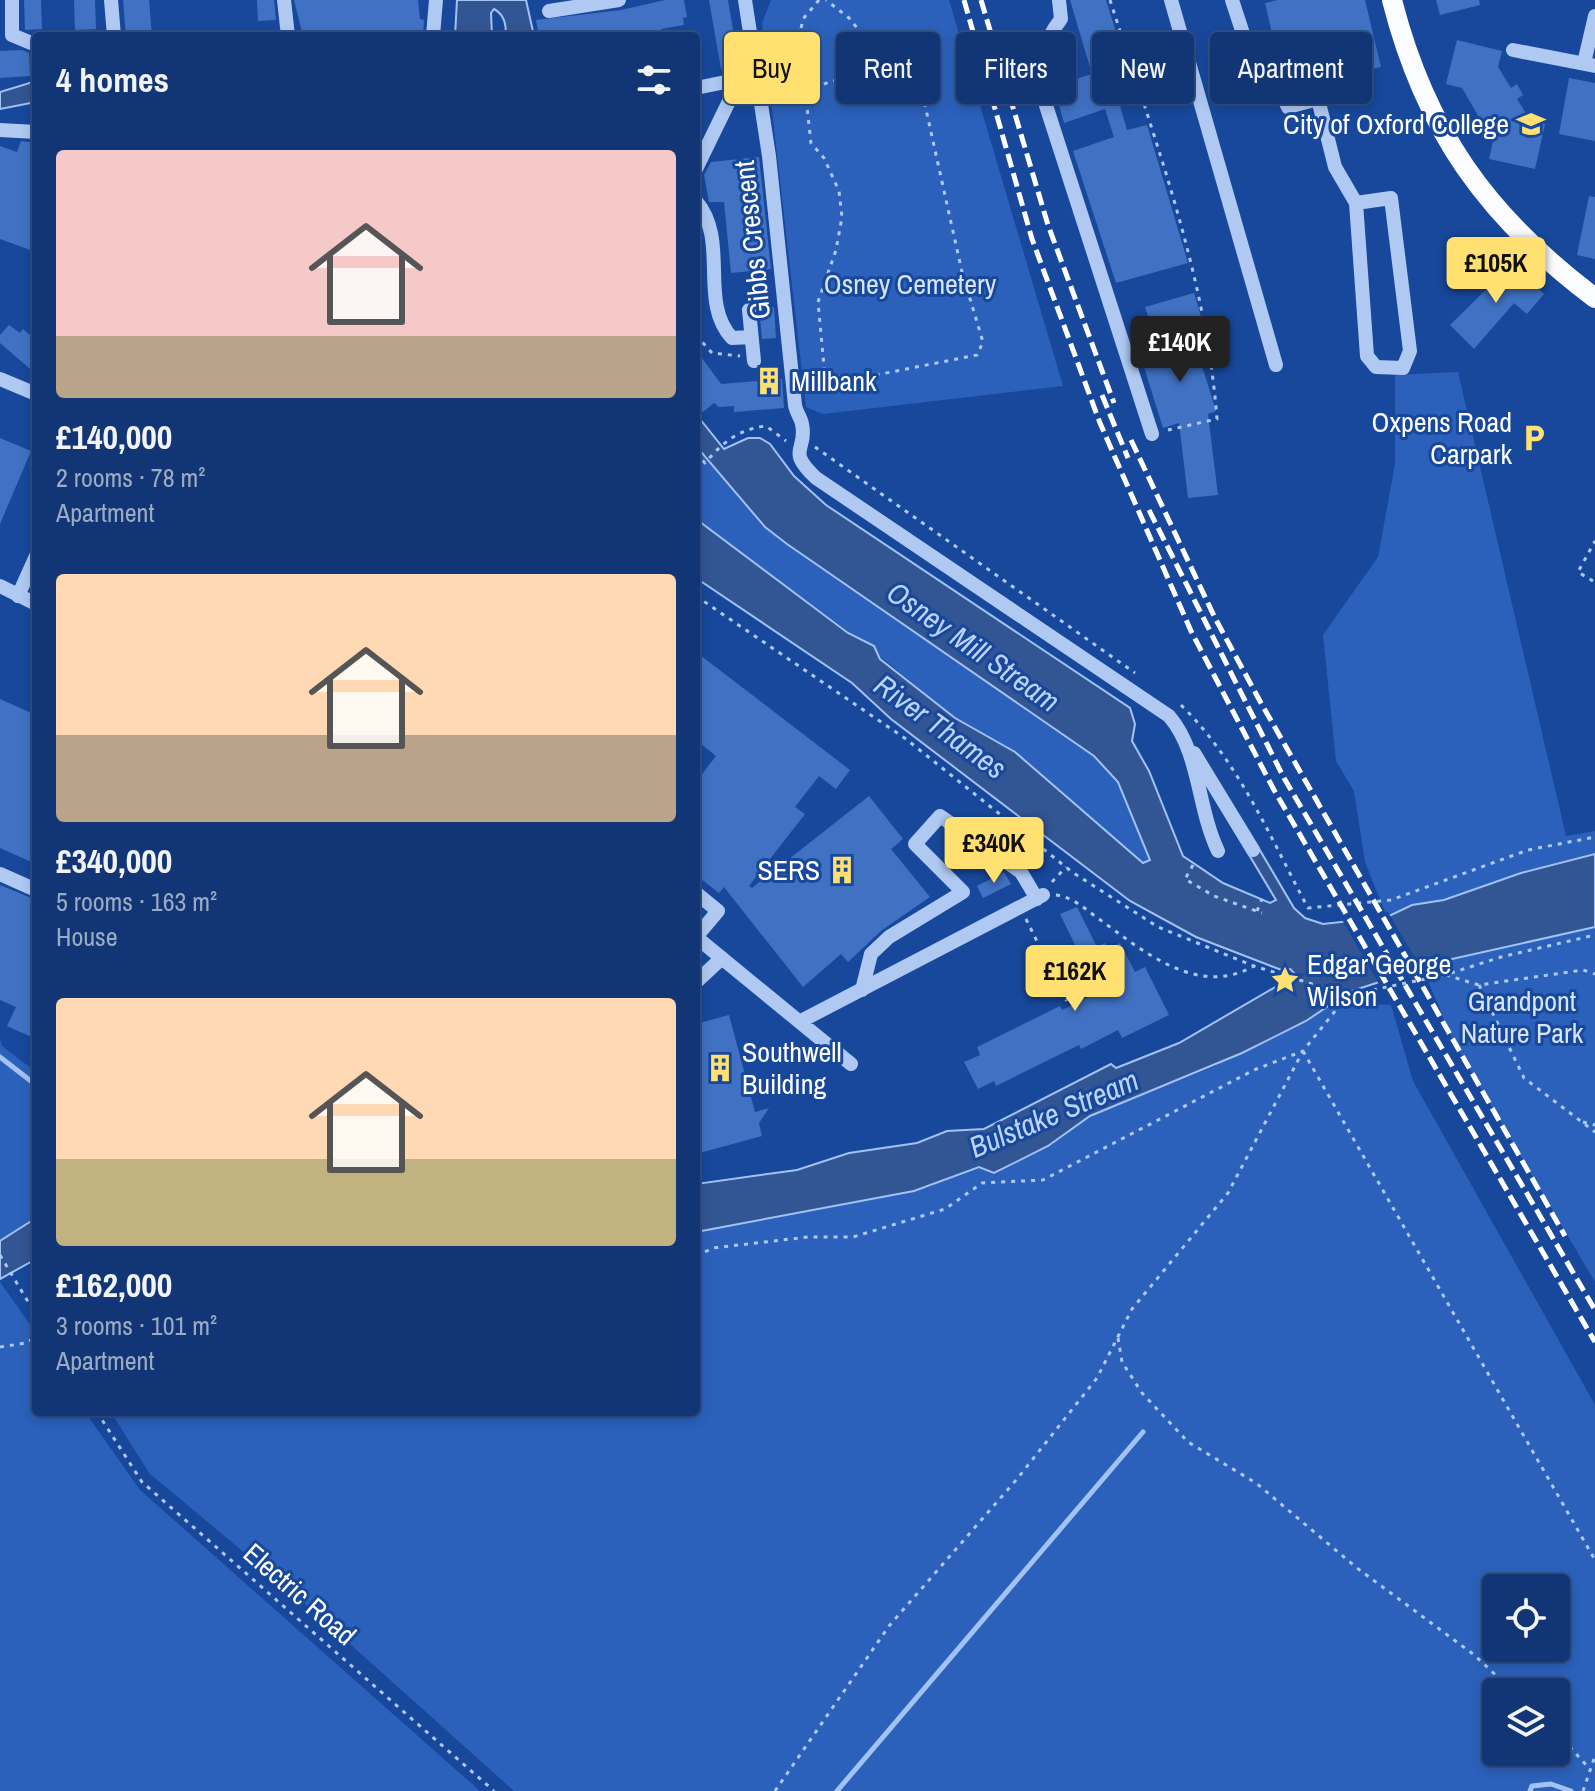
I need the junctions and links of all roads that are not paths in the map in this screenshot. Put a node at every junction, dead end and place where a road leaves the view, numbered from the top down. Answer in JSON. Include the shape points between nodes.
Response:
{"nodes":[{"id":1,"x":12,"y":0,"type":"edge"},
{"id":2,"x":111,"y":0,"type":"edge"},
{"id":3,"x":284,"y":0,"type":"edge"},
{"id":4,"x":436,"y":0,"type":"edge"},
{"id":5,"x":619,"y":0,"type":"edge"},
{"id":6,"x":745,"y":0,"type":"edge"},
{"id":7,"x":1059,"y":0,"type":"edge"},
{"id":8,"x":1171,"y":0,"type":"edge"},
{"id":9,"x":1232,"y":0,"type":"edge"},
{"id":10,"x":1392,"y":0,"type":"edge"},
{"id":11,"x":549,"y":11,"type":"dead end"},
{"id":12,"x":1595,"y":16,"type":"edge"},
{"id":13,"x":114,"y":32,"type":"edge"},
{"id":14,"x":288,"y":32,"type":"edge"},
{"id":15,"x":433,"y":32,"type":"edge"},
{"id":16,"x":751,"y":32,"type":"edge"},
{"id":17,"x":32,"y":43,"type":"edge"},
{"id":18,"x":1513,"y":50,"type":"dead end"},
{"id":19,"x":1590,"y":64,"type":"edge"},
{"id":20,"x":724,"y":82,"type":"edge"},
{"id":21,"x":700,"y":87,"type":"edge"},
{"id":22,"x":728,"y":104,"type":"edge"},
{"id":23,"x":762,"y":104,"type":"edge"},
{"id":24,"x":0,"y":130,"type":"edge"},
{"id":25,"x":32,"y":132,"type":"edge"},
{"id":26,"x":700,"y":161,"type":"edge"},
{"id":27,"x":1356,"y":203,"type":"junction"},
{"id":28,"x":700,"y":205,"type":"edge"},
{"id":29,"x":1595,"y":298,"type":"edge"},
{"id":30,"x":749,"y":310,"type":"dead end"},
{"id":31,"x":751,"y":337,"type":"junction"},
{"id":32,"x":754,"y":361,"type":"dead end"},
{"id":33,"x":1276,"y":365,"type":"dead end"},
{"id":34,"x":0,"y":379,"type":"edge"},
{"id":35,"x":32,"y":392,"type":"edge"},
{"id":36,"x":1152,"y":434,"type":"road end"},
{"id":37,"x":32,"y":565,"type":"edge"},
{"id":38,"x":0,"y":586,"type":"edge"},
{"id":39,"x":18,"y":596,"type":"junction"},
{"id":40,"x":32,"y":602,"type":"edge"},
{"id":41,"x":1190,"y":746,"type":"junction"},
{"id":42,"x":1253,"y":850,"type":"dead end"},
{"id":43,"x":1218,"y":851,"type":"dead end"},
{"id":44,"x":0,"y":874,"type":"edge"},
{"id":45,"x":32,"y":888,"type":"edge"},
{"id":46,"x":700,"y":896,"type":"edge"},
{"id":47,"x":700,"y":932,"type":"edge"},
{"id":48,"x":700,"y":940,"type":"edge"},
{"id":49,"x":722,"y":958,"type":"junction"},
{"id":50,"x":700,"y":978,"type":"edge"},
{"id":51,"x":862,"y":990,"type":"junction"},
{"id":52,"x":801,"y":1021,"type":"junction"},
{"id":53,"x":851,"y":1064,"type":"dead end"}],
"edges":[{"from":1,"to":17,"type":"street","via":[[12,35]]},
{"from":2,"to":13,"type":"street"},
{"from":3,"to":14,"type":"street"},
{"from":4,"to":15,"type":"street"},
{"from":5,"to":11,"type":"street"},
{"from":6,"to":16,"type":"street","name":"Gibbs Crescent"},
{"from":7,"to":36,"type":"street","via":[[1061,19],[1041,57],[1041,90]]},
{"from":8,"to":33,"type":"street"},
{"from":9,"to":27,"type":"street","via":[[1250,55],[1271,74],[1288,107],[1318,99],[1335,167]]},
{"from":10,"to":29,"type":"main road","via":[[1412,71],[1439,130],[1468,175],[1532,245]]},
{"from":12,"to":19,"type":"street"},
{"from":18,"to":19,"type":"street"},
{"from":20,"to":21,"type":"street"},
{"from":22,"to":26,"type":"street"},
{"from":23,"to":41,"type":"street","name":"Gibbs Crescent","via":[[794,400],[802,423],[797,451],[816,478],[1169,716]]},
{"from":24,"to":25,"type":"street"},
{"from":27,"to":27,"type":"street","via":[[1391,198],[1410,351],[1403,368],[1376,367],[1367,356]]},
{"from":28,"to":31,"type":"street","via":[[713,233],[719,320],[732,338]]},
{"from":30,"to":31,"type":"street"},
{"from":31,"to":32,"type":"street"},
{"from":34,"to":35,"type":"street"},
{"from":37,"to":39,"type":"street"},
{"from":38,"to":39,"type":"street"},
{"from":39,"to":40,"type":"street"},
{"from":41,"to":42,"type":"street"},
{"from":41,"to":43,"type":"street","via":[[1201,811]]},
{"from":44,"to":45,"type":"street"},
{"from":46,"to":47,"type":"street","via":[[718,911]]},
{"from":48,"to":49,"type":"street"},
{"from":49,"to":50,"type":"street"},
{"from":49,"to":52,"type":"street"},
{"from":51,"to":51,"type":"street","via":[[1021,908],[1040,897],[1021,872],[940,816],[915,844],[963,892],[889,937],[871,954]]},
{"from":51,"to":52,"type":"street"},
{"from":52,"to":53,"type":"street"}]}
